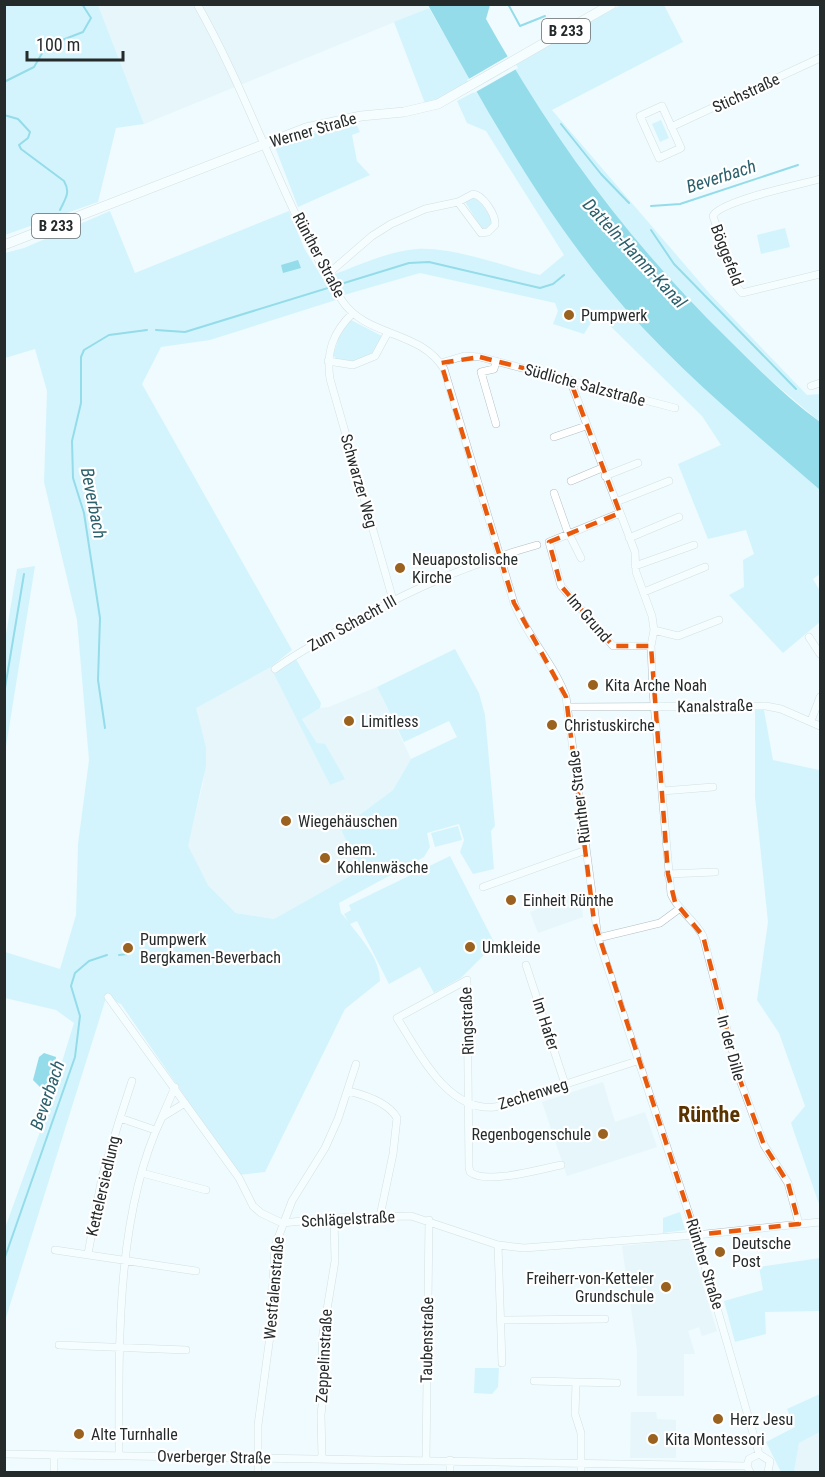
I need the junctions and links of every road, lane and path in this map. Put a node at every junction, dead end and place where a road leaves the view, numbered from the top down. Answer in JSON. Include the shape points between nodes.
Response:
{"nodes":[{"id":1,"x":197,"y":4,"type":"edge"},
{"id":2,"x":612,"y":4,"type":"edge"},
{"id":3,"x":820,"y":58,"type":"edge"},
{"id":4,"x":671,"y":127,"type":"junction"},
{"id":5,"x":262,"y":144,"type":"junction"},
{"id":6,"x":820,"y":179,"type":"edge"},
{"id":7,"x":458,"y":202,"type":"junction"},
{"id":8,"x":4,"y":245,"type":"edge"},
{"id":9,"x":328,"y":274,"type":"junction"},
{"id":10,"x":820,"y":274,"type":"edge"},
{"id":11,"x":353,"y":313,"type":"junction"},
{"id":12,"x":388,"y":332,"type":"junction"},
{"id":13,"x":328,"y":361,"type":"junction"},
{"id":14,"x":496,"y":361,"type":"junction"},
{"id":15,"x":441,"y":363,"type":"junction"},
{"id":16,"x":570,"y":380,"type":"junction"},
{"id":17,"x":820,"y":383,"type":"edge"},
{"id":18,"x":811,"y":386,"type":"dead end"},
{"id":19,"x":675,"y":408,"type":"dead end"},
{"id":20,"x":495,"y":424,"type":"dead end"},
{"id":21,"x":586,"y":426,"type":"junction"},
{"id":22,"x":554,"y":437,"type":"dead end"},
{"id":23,"x":638,"y":464,"type":"dead end"},
{"id":24,"x":604,"y":472,"type":"junction"},
{"id":25,"x":572,"y":481,"type":"dead end"},
{"id":26,"x":669,"y":482,"type":"dead end"},
{"id":27,"x":554,"y":493,"type":"dead end"},
{"id":28,"x":616,"y":502,"type":"junction"},
{"id":29,"x":620,"y":513,"type":"junction"},
{"id":30,"x":680,"y":517,"type":"dead end"},
{"id":31,"x":570,"y":534,"type":"junction"},
{"id":32,"x":629,"y":538,"type":"junction"},
{"id":33,"x":694,"y":544,"type":"dead end"},
{"id":34,"x":537,"y":545,"type":"dead end"},
{"id":35,"x":499,"y":556,"type":"junction"},
{"id":36,"x":581,"y":558,"type":"dead end"},
{"id":37,"x":635,"y":566,"type":"junction"},
{"id":38,"x":705,"y":567,"type":"dead end"},
{"id":39,"x":644,"y":592,"type":"junction"},
{"id":40,"x":393,"y":600,"type":"junction"},
{"id":41,"x":719,"y":620,"type":"dead end"},
{"id":42,"x":654,"y":630,"type":"junction"},
{"id":43,"x":808,"y":637,"type":"dead end"},
{"id":44,"x":651,"y":646,"type":"junction"},
{"id":45,"x":820,"y":654,"type":"edge"},
{"id":46,"x":275,"y":669,"type":"dead end"},
{"id":47,"x":820,"y":697,"type":"edge"},
{"id":48,"x":569,"y":707,"type":"junction"},
{"id":49,"x":656,"y":707,"type":"junction"},
{"id":50,"x":811,"y":721,"type":"junction"},
{"id":51,"x":820,"y":726,"type":"edge"},
{"id":52,"x":714,"y":787,"type":"dead end"},
{"id":53,"x":662,"y":791,"type":"junction"},
{"id":54,"x":586,"y":850,"type":"junction"},
{"id":55,"x":715,"y":872,"type":"dead end"},
{"id":56,"x":668,"y":874,"type":"junction"},
{"id":57,"x":483,"y":887,"type":"dead end"},
{"id":58,"x":679,"y":909,"type":"junction"},
{"id":59,"x":598,"y":938,"type":"junction"},
{"id":60,"x":526,"y":965,"type":"dead end"},
{"id":61,"x":108,"y":997,"type":"dead end"},
{"id":62,"x":637,"y":1061,"type":"junction"},
{"id":63,"x":356,"y":1064,"type":"dead end"},
{"id":64,"x":132,"y":1081,"type":"dead end"},
{"id":65,"x":565,"y":1084,"type":"junction"},
{"id":66,"x":174,"y":1087,"type":"junction"},
{"id":67,"x":348,"y":1090,"type":"junction"},
{"id":68,"x":185,"y":1103,"type":"junction"},
{"id":69,"x":469,"y":1104,"type":"junction"},
{"id":70,"x":162,"y":1117,"type":"junction"},
{"id":71,"x":120,"y":1118,"type":"junction"},
{"id":72,"x":155,"y":1130,"type":"junction"},
{"id":73,"x":561,"y":1165,"type":"dead end"},
{"id":74,"x":142,"y":1173,"type":"junction"},
{"id":75,"x":206,"y":1190,"type":"dead end"},
{"id":76,"x":380,"y":1216,"type":"junction"},
{"id":77,"x":334,"y":1218,"type":"junction"},
{"id":78,"x":429,"y":1220,"type":"junction"},
{"id":79,"x":820,"y":1222,"type":"edge"},
{"id":80,"x":282,"y":1223,"type":"junction"},
{"id":81,"x":799,"y":1224,"type":"junction"},
{"id":82,"x":696,"y":1235,"type":"junction"},
{"id":83,"x":498,"y":1245,"type":"junction"},
{"id":84,"x":55,"y":1250,"type":"dead end"},
{"id":85,"x":88,"y":1254,"type":"junction"},
{"id":86,"x":126,"y":1259,"type":"junction"},
{"id":87,"x":196,"y":1271,"type":"dead end"},
{"id":88,"x":605,"y":1319,"type":"dead end"},
{"id":89,"x":500,"y":1320,"type":"junction"},
{"id":90,"x":59,"y":1345,"type":"dead end"},
{"id":91,"x":119,"y":1346,"type":"junction"},
{"id":92,"x":186,"y":1350,"type":"dead end"},
{"id":93,"x":502,"y":1363,"type":"dead end"},
{"id":94,"x":534,"y":1381,"type":"dead end"},
{"id":95,"x":576,"y":1382,"type":"junction"},
{"id":96,"x":617,"y":1383,"type":"dead end"},
{"id":97,"x":759,"y":1454,"type":"junction"},
{"id":98,"x":4,"y":1455,"type":"edge"},
{"id":99,"x":54,"y":1455,"type":"junction"},
{"id":100,"x":118,"y":1456,"type":"junction"},
{"id":101,"x":258,"y":1458,"type":"junction"},
{"id":102,"x":322,"y":1458,"type":"junction"},
{"id":103,"x":426,"y":1460,"type":"junction"},
{"id":104,"x":450,"y":1460,"type":"junction"},
{"id":105,"x":581,"y":1462,"type":"junction"},
{"id":106,"x":690,"y":1464,"type":"junction"},
{"id":107,"x":748,"y":1469,"type":"edge"},
{"id":108,"x":769,"y":1472,"type":"edge"},
{"id":109,"x":54,"y":1473,"type":"edge"},
{"id":110,"x":258,"y":1473,"type":"edge"},
{"id":111,"x":450,"y":1473,"type":"edge"},
{"id":112,"x":581,"y":1473,"type":"edge"},
{"id":113,"x":690,"y":1473,"type":"edge"}],
"edges":[{"from":1,"to":5,"type":"street","name":"Rünther Straße","via":[[230,64]]},
{"from":2,"to":5,"type":"main road","name":"Werner Straße","number":"B 233","via":[[438,104],[330,122]]},
{"from":3,"to":4,"type":"street","name":"Stichstraße"},
{"from":4,"to":4,"type":"street","via":[[662,106],[640,116],[659,158],[681,147]]},
{"from":5,"to":8,"type":"main road","name":"Werner Straße","number":"B 233"},
{"from":5,"to":9,"type":"street","name":"Rünther Straße"},
{"from":6,"to":10,"type":"street","name":"Böggefeld","via":[[736,203],[716,210],[713,216],[742,293]]},
{"from":7,"to":7,"type":"street","via":[[478,194],[495,225],[481,233]]},
{"from":7,"to":9,"type":"street","via":[[424,209],[391,224]]},
{"from":9,"to":11,"type":"street","name":"Rünther Straße"},
{"from":11,"to":12,"type":"street","name":"Rünther Straße"},
{"from":11,"to":13,"type":"street","name":"Schwarzer Weg","via":[[336,333]]},
{"from":12,"to":13,"type":"street","via":[[375,356],[353,365]]},
{"from":12,"to":15,"type":"street","name":"Rünther Straße","via":[[416,342]]},
{"from":13,"to":40,"type":"street","name":"Schwarzer Weg"},
{"from":14,"to":15,"type":"street","name":"Südliche Salzstraße","via":[[464,356]]},
{"from":14,"to":16,"type":"street","name":"Südliche Salzstraße"},
{"from":14,"to":20,"type":"street","via":[[494,369],[481,372]]},
{"from":15,"to":35,"type":"street","name":"Rünther Straße"},
{"from":16,"to":19,"type":"street","name":"Südliche Salzstraße"},
{"from":16,"to":21,"type":"street"},
{"from":17,"to":18,"type":"street"},
{"from":21,"to":22,"type":"street"},
{"from":21,"to":24,"type":"street"},
{"from":23,"to":24,"type":"street"},
{"from":24,"to":25,"type":"street"},
{"from":24,"to":28,"type":"street"},
{"from":26,"to":28,"type":"street"},
{"from":27,"to":31,"type":"street"},
{"from":28,"to":29,"type":"street"},
{"from":29,"to":31,"type":"street","name":"Im Grund"},
{"from":29,"to":32,"type":"street"},
{"from":30,"to":32,"type":"street"},
{"from":31,"to":36,"type":"street"},
{"from":31,"to":44,"type":"street","name":"Im Grund","via":[[549,542],[561,586],[613,646]]},
{"from":32,"to":37,"type":"street"},
{"from":33,"to":37,"type":"street"},
{"from":34,"to":35,"type":"street"},
{"from":35,"to":40,"type":"street","name":"Zum Schacht III","via":[[441,576]]},
{"from":35,"to":48,"type":"street","name":"Rünther Straße","via":[[520,620],[561,681]]},
{"from":37,"to":39,"type":"street"},
{"from":38,"to":39,"type":"street"},
{"from":39,"to":42,"type":"street"},
{"from":40,"to":46,"type":"street","name":"Zum Schacht III"},
{"from":41,"to":42,"type":"street","via":[[678,636]]},
{"from":42,"to":44,"type":"street","name":"In der Dille"},
{"from":43,"to":45,"type":"street"},
{"from":44,"to":49,"type":"street","name":"In der Dille"},
{"from":47,"to":50,"type":"street"},
{"from":48,"to":49,"type":"street","name":"Kanalstraße"},
{"from":48,"to":54,"type":"street","name":"Rünther Straße"},
{"from":49,"to":50,"type":"street","name":"Kanalstraße","via":[[766,706]]},
{"from":49,"to":53,"type":"street","name":"In der Dille"},
{"from":50,"to":51,"type":"street","name":"Kanalstraße"},
{"from":52,"to":53,"type":"street"},
{"from":53,"to":56,"type":"street","name":"In der Dille"},
{"from":54,"to":57,"type":"street"},
{"from":54,"to":59,"type":"street","name":"Rünther Straße"},
{"from":55,"to":56,"type":"street"},
{"from":56,"to":58,"type":"street","name":"In der Dille","via":[[671,894]]},
{"from":58,"to":59,"type":"street","via":[[660,923]]},
{"from":58,"to":81,"type":"street","name":"In der Dille","via":[[703,936],[740,1080],[764,1145],[788,1183]]},
{"from":59,"to":62,"type":"street","name":"Rünther Straße"},
{"from":60,"to":65,"type":"street","name":"Im Hafer"},
{"from":61,"to":66,"type":"street","name":"Schlägelstraße"},
{"from":62,"to":65,"type":"street","name":"Zechenweg"},
{"from":62,"to":82,"type":"street","name":"Rünther Straße"},
{"from":63,"to":67,"type":"street","name":"Westfalenstraße"},
{"from":64,"to":71,"type":"street","name":"Kettelersiedlung"},
{"from":65,"to":69,"type":"street","name":"Zechenweg","via":[[495,1107]]},
{"from":66,"to":68,"type":"street","name":"Schlägelstraße"},
{"from":66,"to":70,"type":"street"},
{"from":67,"to":76,"type":"street","via":[[374,1099],[397,1118]]},
{"from":67,"to":80,"type":"street","name":"Westfalenstraße","via":[[325,1148]]},
{"from":68,"to":70,"type":"street"},
{"from":68,"to":80,"type":"street","name":"Schlägelstraße","via":[[239,1178],[253,1206]]},
{"from":69,"to":69,"type":"street","name":"Ringstraße","via":[[467,980],[397,1018],[439,1078]]},
{"from":69,"to":73,"type":"street","via":[[469,1167],[474,1175],[501,1176]]},
{"from":70,"to":72,"type":"street"},
{"from":71,"to":72,"type":"street","name":"Kettelersiedlung"},
{"from":71,"to":85,"type":"street","name":"Kettelersiedlung","via":[[102,1177]]},
{"from":72,"to":74,"type":"street"},
{"from":74,"to":75,"type":"street"},
{"from":74,"to":86,"type":"street"},
{"from":76,"to":77,"type":"street","name":"Schlägelstraße"},
{"from":76,"to":78,"type":"street","name":"Schlägelstraße"},
{"from":77,"to":80,"type":"street","name":"Schlägelstraße"},
{"from":77,"to":102,"type":"street","name":"Zeppelinstraße","via":[[335,1260],[322,1340]]},
{"from":78,"to":83,"type":"street","name":"Schlägelstraße"},
{"from":78,"to":103,"type":"street","name":"Taubenstraße"},
{"from":79,"to":81,"type":"street","name":"Schlägelstraße"},
{"from":80,"to":101,"type":"street","name":"Westfalenstraße","via":[[274,1258]]},
{"from":81,"to":82,"type":"street","name":"Schlägelstraße"},
{"from":82,"to":83,"type":"street","name":"Schlägelstraße","via":[[550,1247]]},
{"from":82,"to":97,"type":"street","name":"Rünther Straße"},
{"from":83,"to":89,"type":"street"},
{"from":84,"to":85,"type":"street","name":"Kettelersiedlung"},
{"from":85,"to":86,"type":"street","name":"Kettelersiedlung"},
{"from":86,"to":87,"type":"street","name":"Kettelersiedlung"},
{"from":86,"to":91,"type":"street"},
{"from":88,"to":89,"type":"street"},
{"from":89,"to":93,"type":"street"},
{"from":90,"to":91,"type":"street"},
{"from":91,"to":92,"type":"street"},
{"from":91,"to":100,"type":"street"},
{"from":94,"to":95,"type":"street"},
{"from":95,"to":96,"type":"street"},
{"from":95,"to":105,"type":"street"},
{"from":97,"to":107,"type":"street","via":[[751,1457]]},
{"from":97,"to":108,"type":"street","name":"Rünther Straße","via":[[768,1459]]},
{"from":98,"to":99,"type":"street","name":"Overberger Straße"},
{"from":99,"to":100,"type":"street","name":"Overberger Straße"},
{"from":99,"to":109,"type":"street"},
{"from":100,"to":101,"type":"street","name":"Overberger Straße"},
{"from":101,"to":102,"type":"street","name":"Overberger Straße"},
{"from":101,"to":110,"type":"street","name":"Westfalenstraße"},
{"from":102,"to":103,"type":"street","name":"Overberger Straße"},
{"from":103,"to":104,"type":"street","name":"Overberger Straße"},
{"from":104,"to":105,"type":"street","name":"Overberger Straße"},
{"from":104,"to":111,"type":"street"},
{"from":105,"to":106,"type":"street","name":"Overberger Straße"},
{"from":105,"to":112,"type":"street"},
{"from":106,"to":107,"type":"street","name":"Overberger Straße"},
{"from":106,"to":113,"type":"street"}]}
